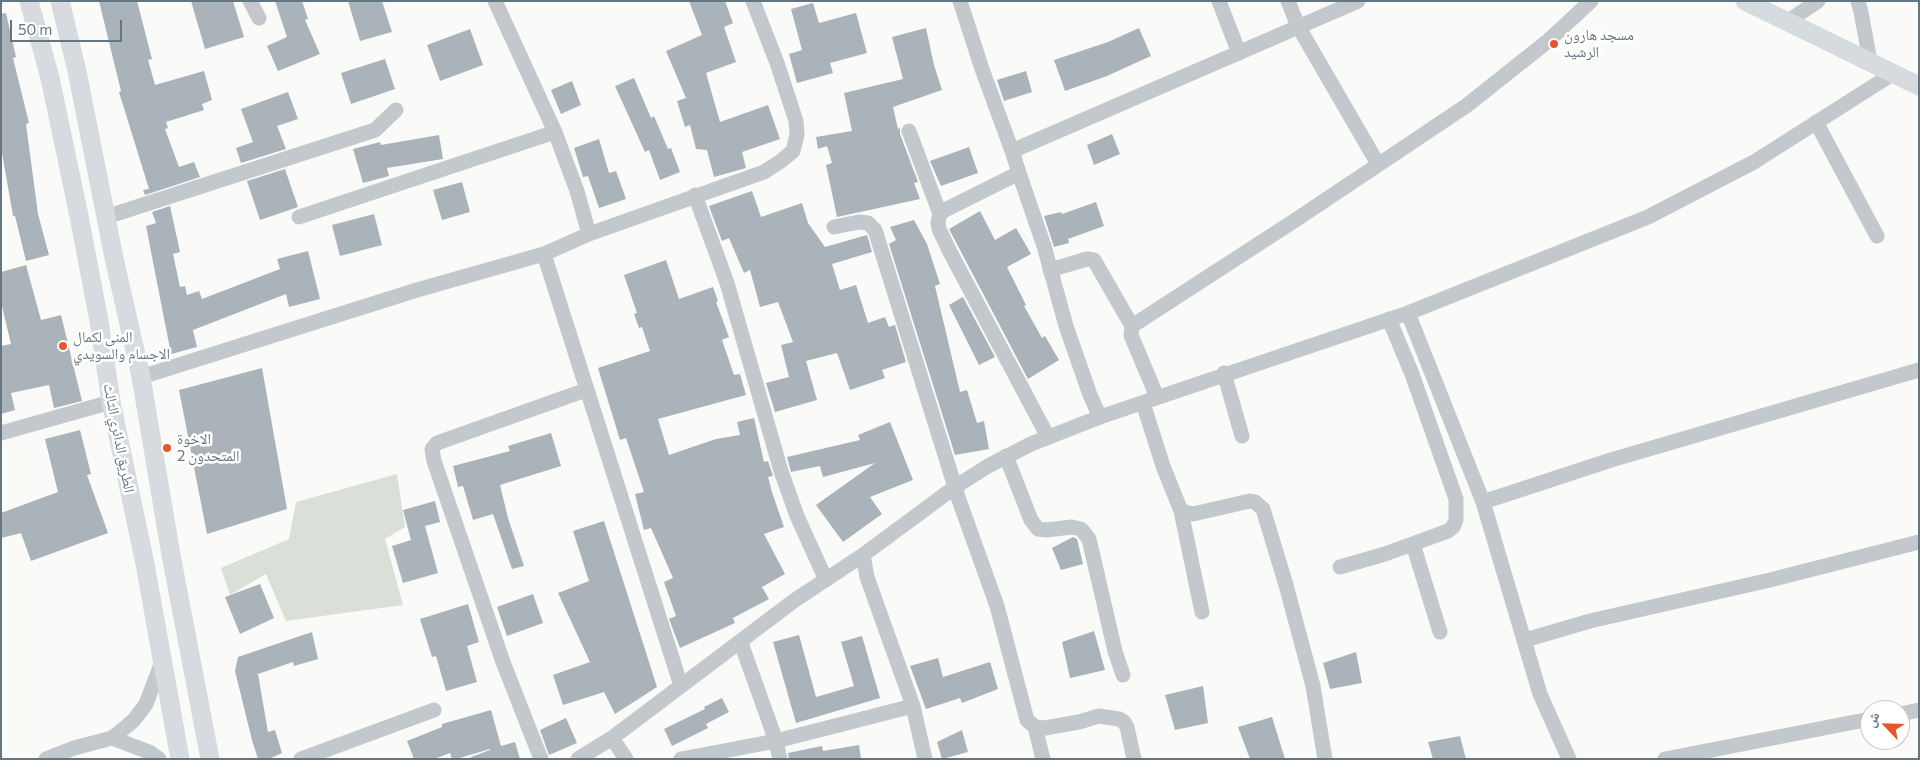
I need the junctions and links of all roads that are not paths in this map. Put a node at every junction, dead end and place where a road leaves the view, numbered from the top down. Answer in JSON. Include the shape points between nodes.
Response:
{"nodes":[{"id":1,"x":29,"y":1,"type":"edge"},
{"id":2,"x":60,"y":1,"type":"edge"},
{"id":3,"x":250,"y":1,"type":"edge"},
{"id":4,"x":495,"y":1,"type":"edge"},
{"id":5,"x":753,"y":1,"type":"edge"},
{"id":6,"x":960,"y":1,"type":"edge"},
{"id":7,"x":1220,"y":1,"type":"edge"},
{"id":8,"x":1288,"y":1,"type":"edge"},
{"id":9,"x":1358,"y":1,"type":"edge"},
{"id":10,"x":1592,"y":1,"type":"edge"},
{"id":11,"x":1745,"y":1,"type":"edge"},
{"id":12,"x":1818,"y":1,"type":"edge"},
{"id":13,"x":1858,"y":1,"type":"edge"},
{"id":14,"x":259,"y":18,"type":"dead end"},
{"id":15,"x":1788,"y":22,"type":"junction"},
{"id":16,"x":1298,"y":26,"type":"junction"},
{"id":17,"x":1239,"y":53,"type":"junction"},
{"id":18,"x":1870,"y":62,"type":"junction"},
{"id":19,"x":1894,"y":73,"type":"junction"},
{"id":20,"x":1919,"y":86,"type":"edge"},
{"id":21,"x":396,"y":110,"type":"dead end"},
{"id":22,"x":1816,"y":122,"type":"junction"},
{"id":23,"x":908,"y":131,"type":"dead end"},
{"id":24,"x":555,"y":132,"type":"junction"},
{"id":25,"x":1012,"y":151,"type":"junction"},
{"id":26,"x":1378,"y":164,"type":"junction"},
{"id":27,"x":1019,"y":173,"type":"junction"},
{"id":28,"x":695,"y":195,"type":"junction"},
{"id":29,"x":940,"y":214,"type":"junction"},
{"id":30,"x":106,"y":217,"type":"junction"},
{"id":31,"x":299,"y":217,"type":"dead end"},
{"id":32,"x":834,"y":227,"type":"dead end"},
{"id":33,"x":589,"y":234,"type":"junction"},
{"id":34,"x":1877,"y":236,"type":"dead end"},
{"id":35,"x":544,"y":254,"type":"junction"},
{"id":36,"x":1050,"y":270,"type":"junction"},
{"id":37,"x":1408,"y":313,"type":"junction"},
{"id":38,"x":1389,"y":319,"type":"junction"},
{"id":39,"x":1132,"y":326,"type":"junction"},
{"id":40,"x":1919,"y":370,"type":"edge"},
{"id":41,"x":1224,"y":374,"type":"junction"},
{"id":42,"x":141,"y":377,"type":"junction"},
{"id":43,"x":586,"y":390,"type":"junction"},
{"id":44,"x":1157,"y":397,"type":"junction"},
{"id":45,"x":111,"y":402,"type":"junction"},
{"id":46,"x":1143,"y":403,"type":"junction"},
{"id":47,"x":1100,"y":416,"type":"junction"},
{"id":48,"x":1,"y":432,"type":"edge"},
{"id":49,"x":1242,"y":436,"type":"dead end"},
{"id":50,"x":1048,"y":437,"type":"junction"},
{"id":51,"x":1006,"y":456,"type":"junction"},
{"id":52,"x":956,"y":486,"type":"junction"},
{"id":53,"x":1483,"y":502,"type":"junction"},
{"id":54,"x":1181,"y":510,"type":"junction"},
{"id":55,"x":1919,"y":542,"type":"edge"},
{"id":56,"x":1413,"y":544,"type":"junction"},
{"id":57,"x":863,"y":555,"type":"junction"},
{"id":58,"x":1340,"y":566,"type":"dead end"},
{"id":59,"x":826,"y":580,"type":"junction"},
{"id":60,"x":1202,"y":612,"type":"dead end"},
{"id":61,"x":1440,"y":632,"type":"dead end"},
{"id":62,"x":1525,"y":640,"type":"junction"},
{"id":63,"x":741,"y":643,"type":"junction"},
{"id":64,"x":162,"y":662,"type":"junction"},
{"id":65,"x":1123,"y":675,"type":"dead end"},
{"id":66,"x":680,"y":686,"type":"junction"},
{"id":67,"x":913,"y":706,"type":"junction"},
{"id":68,"x":434,"y":710,"type":"dead end"},
{"id":69,"x":1860,"y":721,"type":"edge"},
{"id":70,"x":1035,"y":727,"type":"junction"},
{"id":71,"x":112,"y":738,"type":"junction"},
{"id":72,"x":612,"y":738,"type":"junction"},
{"id":73,"x":776,"y":741,"type":"junction"},
{"id":74,"x":46,"y":759,"type":"edge"},
{"id":75,"x":159,"y":759,"type":"edge"},
{"id":76,"x":180,"y":759,"type":"edge"},
{"id":77,"x":210,"y":759,"type":"edge"},
{"id":78,"x":301,"y":759,"type":"edge"},
{"id":79,"x":541,"y":759,"type":"edge"},
{"id":80,"x":578,"y":759,"type":"edge"},
{"id":81,"x":626,"y":759,"type":"edge"},
{"id":82,"x":681,"y":759,"type":"edge"},
{"id":83,"x":780,"y":759,"type":"edge"},
{"id":84,"x":925,"y":759,"type":"edge"},
{"id":85,"x":1043,"y":759,"type":"edge"},
{"id":86,"x":1134,"y":759,"type":"edge"},
{"id":87,"x":1326,"y":759,"type":"edge"},
{"id":88,"x":1569,"y":759,"type":"edge"},
{"id":89,"x":1665,"y":759,"type":"edge"}],
"edges":[{"from":1,"to":45,"type":"main road","name":"الطريق الدائري الثالث","via":[[50,78],[80,216]]},
{"from":2,"to":30,"type":"main road","name":"الطريق الدائري الثالث"},
{"from":3,"to":14,"type":"street"},
{"from":4,"to":24,"type":"street"},
{"from":5,"to":28,"type":"street","via":[[796,121],[793,150],[764,172],[730,186]]},
{"from":6,"to":25,"type":"street"},
{"from":7,"to":17,"type":"street"},
{"from":8,"to":16,"type":"street"},
{"from":9,"to":16,"type":"street"},
{"from":10,"to":26,"type":"street","via":[[1548,41],[1466,106]]},
{"from":11,"to":15,"type":"main road"},
{"from":12,"to":15,"type":"street"},
{"from":13,"to":18,"type":"street"},
{"from":15,"to":18,"type":"main road"},
{"from":16,"to":17,"type":"street"},
{"from":16,"to":26,"type":"street"},
{"from":17,"to":25,"type":"street"},
{"from":18,"to":19,"type":"main road"},
{"from":19,"to":20,"type":"main road"},
{"from":19,"to":22,"type":"street"},
{"from":21,"to":30,"type":"street","via":[[375,130]]},
{"from":22,"to":34,"type":"street"},
{"from":22,"to":37,"type":"street","via":[[1754,162],[1648,217]]},
{"from":23,"to":29,"type":"street"},
{"from":24,"to":31,"type":"street"},
{"from":24,"to":33,"type":"street"},
{"from":25,"to":27,"type":"street"},
{"from":26,"to":39,"type":"street"},
{"from":27,"to":29,"type":"street"},
{"from":27,"to":36,"type":"street"},
{"from":28,"to":33,"type":"street"},
{"from":28,"to":59,"type":"street","via":[[726,283],[797,516]]},
{"from":29,"to":50,"type":"street","via":[[939,229]]},
{"from":30,"to":42,"type":"main road","name":"الطريق الدائري الثالث"},
{"from":32,"to":52,"type":"street","via":[[859,222],[875,230]]},
{"from":33,"to":35,"type":"street"},
{"from":35,"to":42,"type":"street","via":[[417,290]]},
{"from":35,"to":43,"type":"street"},
{"from":36,"to":39,"type":"street","via":[[1087,259],[1094,260]]},
{"from":36,"to":47,"type":"street","via":[[1066,326]]},
{"from":37,"to":38,"type":"street"},
{"from":37,"to":53,"type":"street"},
{"from":38,"to":41,"type":"street"},
{"from":38,"to":56,"type":"street","via":[[1412,374],[1457,506],[1452,529]]},
{"from":39,"to":44,"type":"street","via":[[1131,335]]},
{"from":40,"to":53,"type":"street","via":[[1611,460]]},
{"from":41,"to":44,"type":"street"},
{"from":41,"to":49,"type":"street"},
{"from":42,"to":77,"type":"main road","name":"الطريق الدائري الثالث","via":[[170,555]]},
{"from":43,"to":66,"type":"street"},
{"from":43,"to":79,"type":"street","via":[[436,443],[432,449],[503,662]]},
{"from":44,"to":46,"type":"street"},
{"from":45,"to":48,"type":"street"},
{"from":45,"to":64,"type":"main road","name":"الطريق الدائري الثالث"},
{"from":46,"to":47,"type":"street"},
{"from":46,"to":54,"type":"street"},
{"from":47,"to":50,"type":"street"},
{"from":50,"to":51,"type":"street"},
{"from":51,"to":52,"type":"street"},
{"from":51,"to":65,"type":"street","via":[[1031,520],[1038,529],[1072,527],[1081,530],[1089,539]]},
{"from":52,"to":57,"type":"street"},
{"from":52,"to":70,"type":"street","via":[[996,606],[1027,720]]},
{"from":53,"to":62,"type":"street"},
{"from":54,"to":60,"type":"street"},
{"from":54,"to":87,"type":"street","via":[[1193,514],[1250,501],[1262,510],[1313,686]]},
{"from":55,"to":62,"type":"street","via":[[1590,621]]},
{"from":56,"to":58,"type":"street"},
{"from":56,"to":61,"type":"street"},
{"from":57,"to":59,"type":"street"},
{"from":57,"to":67,"type":"street","via":[[867,577]]},
{"from":59,"to":63,"type":"street"},
{"from":62,"to":88,"type":"street","via":[[1540,694]]},
{"from":63,"to":66,"type":"street"},
{"from":63,"to":73,"type":"street"},
{"from":64,"to":71,"type":"street","via":[[143,708]]},
{"from":64,"to":76,"type":"main road","name":"الطريق الدائري الثالث"},
{"from":66,"to":72,"type":"street"},
{"from":67,"to":73,"type":"street"},
{"from":67,"to":84,"type":"street"},
{"from":68,"to":78,"type":"street"},
{"from":69,"to":89,"type":"street"},
{"from":70,"to":85,"type":"street"},
{"from":70,"to":86,"type":"street","via":[[1056,727],[1099,716],[1119,719],[1127,728]]},
{"from":71,"to":74,"type":"street"},
{"from":71,"to":75,"type":"street"},
{"from":72,"to":80,"type":"street"},
{"from":72,"to":81,"type":"street"},
{"from":73,"to":82,"type":"street"},
{"from":73,"to":83,"type":"street"}]}
